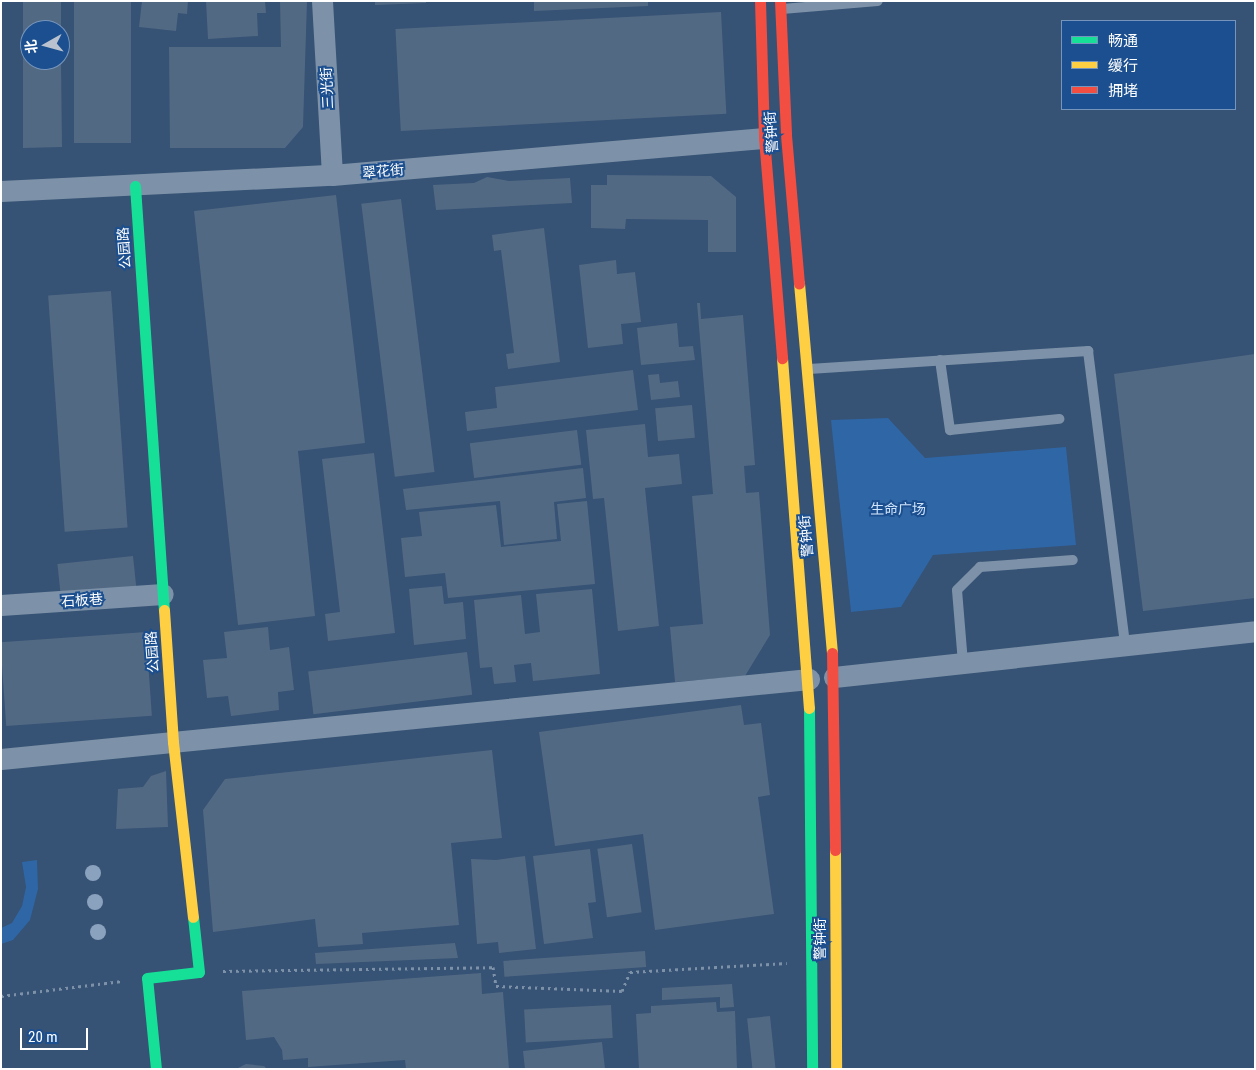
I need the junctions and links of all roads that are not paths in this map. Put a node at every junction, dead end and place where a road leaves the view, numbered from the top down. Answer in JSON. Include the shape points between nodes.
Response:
{"nodes":[{"id":1,"x":322,"y":1,"type":"edge"},
{"id":2,"x":760,"y":1,"type":"edge"},
{"id":3,"x":878,"y":1,"type":"edge"},
{"id":4,"x":780,"y":5,"type":"edge"},
{"id":5,"x":764,"y":138,"type":"junction"},
{"id":6,"x":332,"y":175,"type":"junction"},
{"id":7,"x":135,"y":186,"type":"junction"},
{"id":8,"x":1,"y":191,"type":"edge"},
{"id":9,"x":940,"y":360,"type":"junction"},
{"id":10,"x":806,"y":369,"type":"junction"},
{"id":11,"x":1059,"y":419,"type":"dead end"},
{"id":12,"x":1073,"y":560,"type":"dead end"},
{"id":13,"x":163,"y":594,"type":"junction"},
{"id":14,"x":1,"y":606,"type":"edge"},
{"id":15,"x":1255,"y":631,"type":"edge"},
{"id":16,"x":1125,"y":645,"type":"junction"},
{"id":17,"x":963,"y":663,"type":"junction"},
{"id":18,"x":834,"y":677,"type":"junction"},
{"id":19,"x":809,"y":679,"type":"junction"},
{"id":20,"x":173,"y":742,"type":"junction"},
{"id":21,"x":1,"y":759,"type":"edge"},
{"id":22,"x":156,"y":1069,"type":"edge"},
{"id":23,"x":812,"y":1069,"type":"edge"},
{"id":24,"x":836,"y":1069,"type":"edge"}],
"edges":[{"from":1,"to":6,"type":"street","name":"三光街"},
{"from":2,"to":5,"type":"main road","name":"警钟街"},
{"from":3,"to":4,"type":"lane"},
{"from":4,"to":10,"type":"main road","name":"警钟街","via":[[786,135]]},
{"from":5,"to":6,"type":"street","name":"翠花街"},
{"from":5,"to":19,"type":"main road","name":"警钟街"},
{"from":6,"to":7,"type":"street","name":"翠花街"},
{"from":7,"to":8,"type":"street","name":"翠花街"},
{"from":7,"to":13,"type":"main road","name":"公园路"},
{"from":9,"to":10,"type":"lane"},
{"from":9,"to":11,"type":"lane","via":[[950,430]]},
{"from":9,"to":16,"type":"lane","via":[[1088,351]]},
{"from":10,"to":18,"type":"main road","name":"警钟街"},
{"from":12,"to":17,"type":"lane","via":[[980,567],[957,590]]},
{"from":13,"to":14,"type":"street","name":"石板巷"},
{"from":13,"to":20,"type":"main road","name":"公园路"},
{"from":15,"to":16,"type":"street"},
{"from":16,"to":17,"type":"street"},
{"from":17,"to":18,"type":"street"},
{"from":18,"to":24,"type":"main road","name":"警钟街"},
{"from":19,"to":20,"type":"street"},
{"from":19,"to":23,"type":"main road","name":"警钟街"},
{"from":20,"to":21,"type":"street"},
{"from":20,"to":22,"type":"main road","name":"公园路","via":[[199,972],[147,978]]}]}
